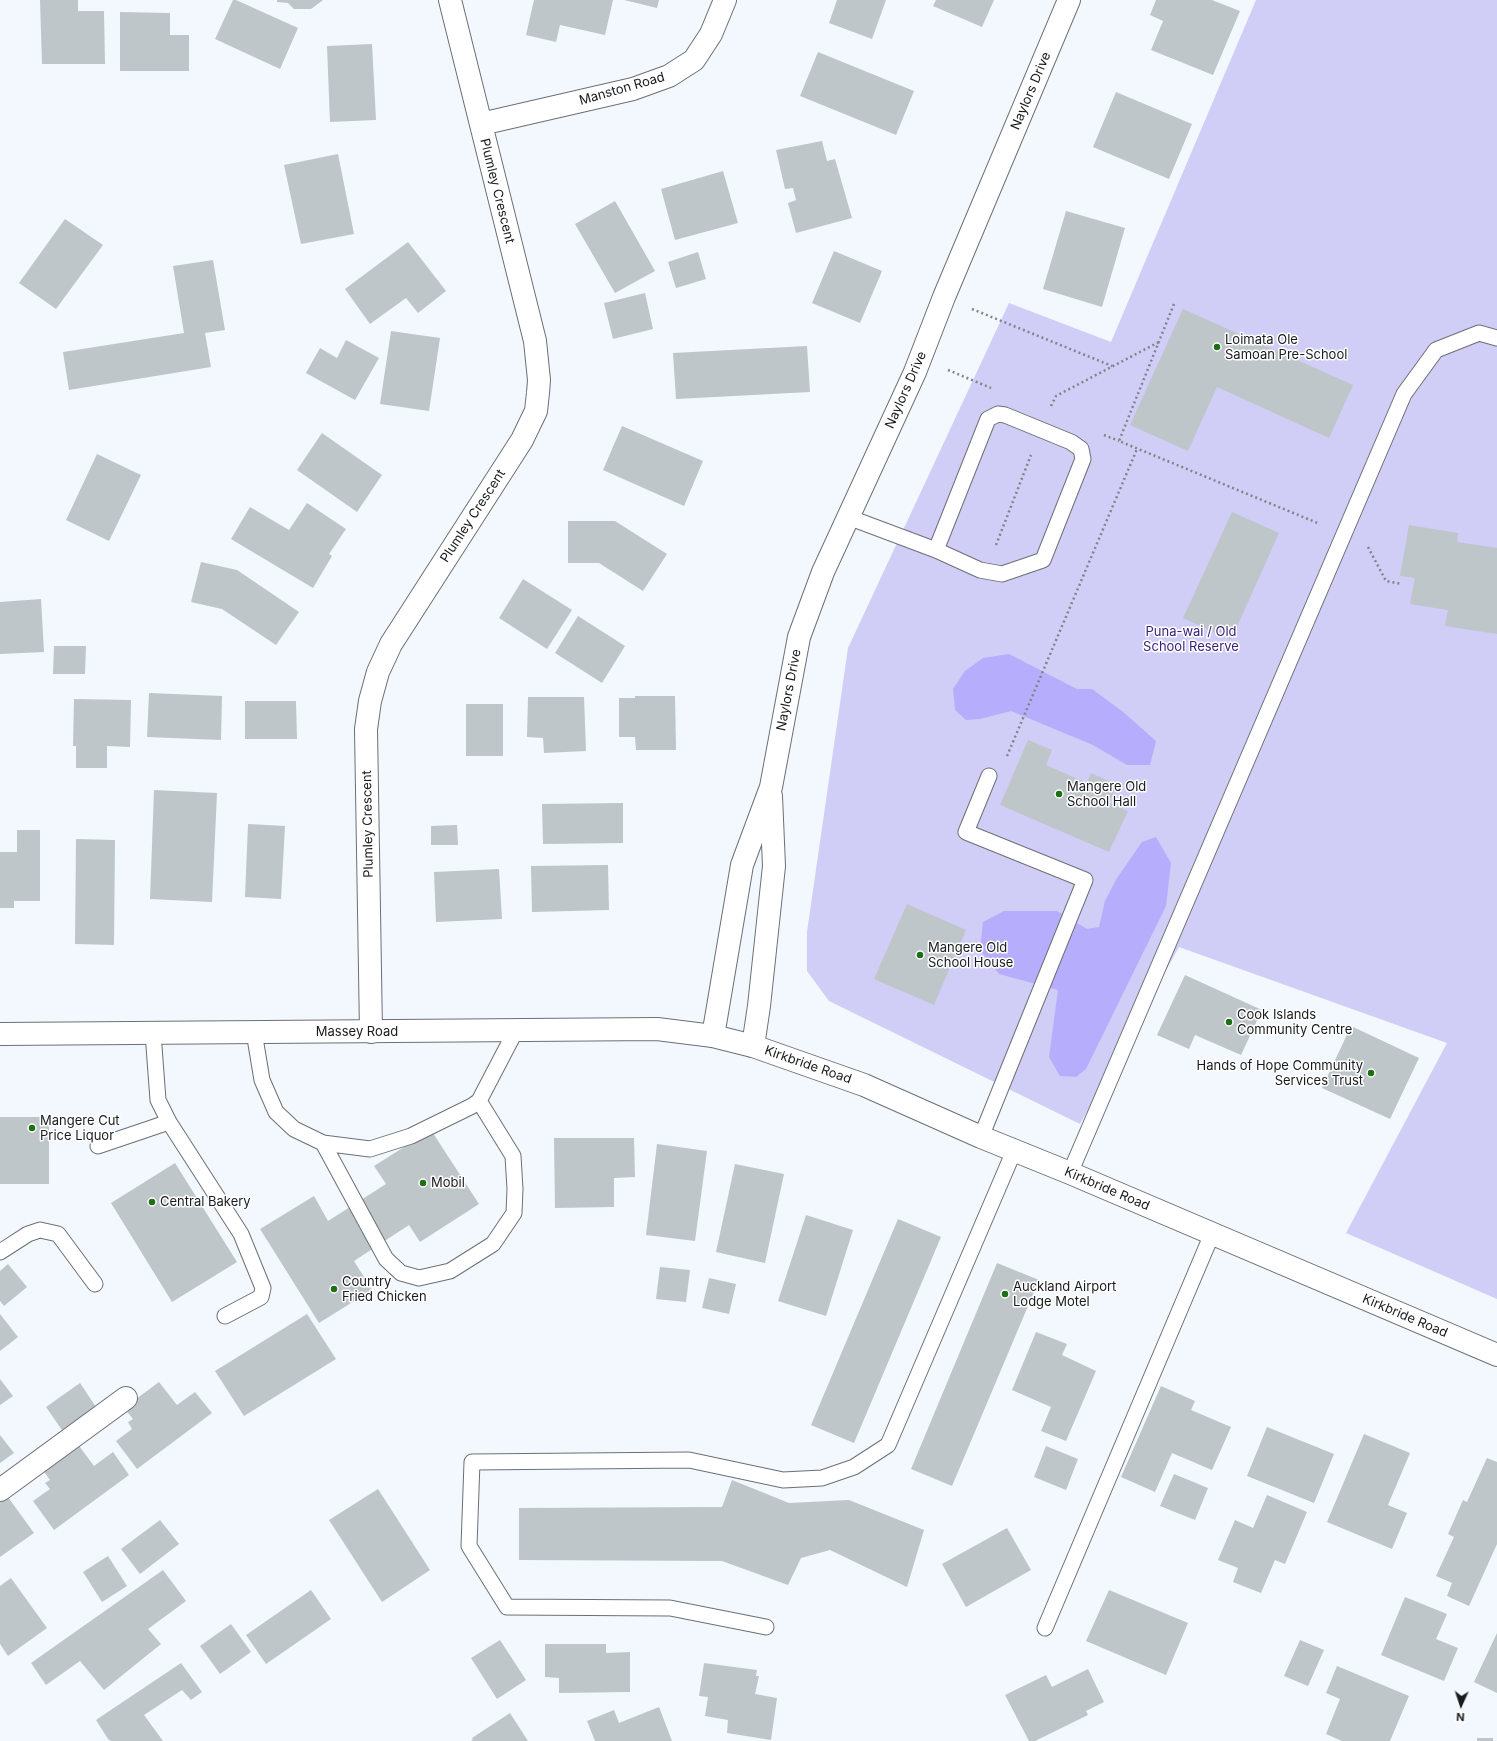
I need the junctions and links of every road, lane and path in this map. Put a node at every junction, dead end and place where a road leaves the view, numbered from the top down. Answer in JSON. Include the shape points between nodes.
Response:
{"nodes":[{"id":1,"x":450,"y":0,"type":"edge"},
{"id":2,"x":725,"y":0,"type":"edge"},
{"id":3,"x":1069,"y":0,"type":"edge"},
{"id":4,"x":481,"y":124,"type":"junction"},
{"id":5,"x":944,"y":297,"type":"junction"},
{"id":6,"x":1174,"y":304,"type":"dead end"},
{"id":7,"x":1497,"y":338,"type":"edge"},
{"id":8,"x":1112,"y":366,"type":"dead end"},
{"id":9,"x":1137,"y":449,"type":"junction"},
{"id":10,"x":848,"y":517,"type":"junction"},
{"id":11,"x":1344,"y":534,"type":"junction"},
{"id":12,"x":936,"y":550,"type":"junction"},
{"id":13,"x":1402,"y":584,"type":"dead end"},
{"id":14,"x":989,"y":776,"type":"joint"},
{"id":15,"x":771,"y":787,"type":"junction"},
{"id":16,"x":516,"y":1030,"type":"junction"},
{"id":17,"x":254,"y":1032,"type":"junction"},
{"id":18,"x":371,"y":1032,"type":"junction"},
{"id":19,"x":153,"y":1033,"type":"junction"},
{"id":20,"x":0,"y":1034,"type":"edge"},
{"id":21,"x":712,"y":1036,"type":"junction"},
{"id":22,"x":753,"y":1046,"type":"junction"},
{"id":23,"x":479,"y":1101,"type":"junction"},
{"id":24,"x":169,"y":1122,"type":"junction"},
{"id":25,"x":981,"y":1137,"type":"junction"},
{"id":26,"x":323,"y":1143,"type":"junction"},
{"id":27,"x":98,"y":1146,"type":"dead end"},
{"id":28,"x":1014,"y":1151,"type":"junction"},
{"id":29,"x":1070,"y":1173,"type":"junction"},
{"id":30,"x":1212,"y":1234,"type":"junction"},
{"id":31,"x":0,"y":1252,"type":"edge"},
{"id":32,"x":95,"y":1284,"type":"dead end"},
{"id":33,"x":225,"y":1316,"type":"dead end"},
{"id":34,"x":1497,"y":1355,"type":"edge"},
{"id":35,"x":126,"y":1398,"type":"dead end"},
{"id":36,"x":0,"y":1490,"type":"edge"},
{"id":37,"x":766,"y":1627,"type":"dead end"},
{"id":38,"x":1045,"y":1628,"type":"dead end"}],
"edges":[{"from":1,"to":4,"type":"street","name":"Plumley Crescent"},
{"from":2,"to":4,"type":"street","name":"Manston Road","via":[[711,34],[694,60],[670,76],[633,89]]},
{"from":3,"to":5,"type":"street","name":"Naylors Drive"},
{"from":4,"to":18,"type":"street","name":"Plumley Crescent","via":[[535,341],[539,380],[536,410],[522,440],[391,644],[378,672],[370,701],[366,729]]},
{"from":5,"to":8,"type":"path"},
{"from":5,"to":10,"type":"street","name":"Naylors Drive","via":[[915,372]]},
{"from":6,"to":9,"type":"path","via":[[1119,441]]},
{"from":7,"to":11,"type":"lane","via":[[1479,333],[1436,350],[1404,394]]},
{"from":9,"to":11,"type":"path"},
{"from":9,"to":14,"type":"path","via":[[1000,772]]},
{"from":10,"to":12,"type":"lane"},
{"from":10,"to":15,"type":"street","name":"Naylors Drive","via":[[822,572],[799,636]]},
{"from":11,"to":13,"type":"path","via":[[1368,547],[1386,581]]},
{"from":11,"to":29,"type":"lane"},
{"from":12,"to":12,"type":"lane","via":[[980,570],[1002,574],[1043,560],[1083,459],[1081,449],[1071,442],[1005,415],[998,414],[988,419]]},
{"from":14,"to":25,"type":"lane","via":[[966,832],[1085,880]]},
{"from":15,"to":21,"type":"street","name":"Naylors Drive","via":[[742,865]]},
{"from":15,"to":22,"type":"street","name":"Naylors Drive","via":[[774,866]]},
{"from":16,"to":18,"type":"street","name":"Massey Road"},
{"from":16,"to":21,"type":"street","name":"Massey Road","via":[[658,1029]]},
{"from":16,"to":23,"type":"lane"},
{"from":17,"to":18,"type":"street","name":"Massey Road"},
{"from":17,"to":19,"type":"street","name":"Massey Road"},
{"from":17,"to":26,"type":"lane","via":[[262,1080],[276,1112],[294,1129]]},
{"from":19,"to":20,"type":"street","name":"Massey Road"},
{"from":19,"to":24,"type":"lane","via":[[158,1100]]},
{"from":21,"to":22,"type":"street","name":"Kirkbride Road"},
{"from":22,"to":25,"type":"street","name":"Kirkbride Road","via":[[864,1085]]},
{"from":23,"to":26,"type":"lane","via":[[411,1136],[370,1149]]},
{"from":23,"to":26,"type":"lane","via":[[513,1156],[514,1213],[493,1244],[450,1271],[419,1278],[401,1273],[386,1259]]},
{"from":24,"to":27,"type":"lane"},
{"from":24,"to":33,"type":"lane","via":[[240,1234],[264,1288],[261,1296]]},
{"from":25,"to":28,"type":"street","name":"Kirkbride Road"},
{"from":28,"to":29,"type":"street","name":"Kirkbride Road"},
{"from":28,"to":37,"type":"lane","via":[[888,1445],[854,1467],[822,1478],[783,1480],[689,1460],[472,1462],[469,1546],[507,1606],[670,1608]]},
{"from":29,"to":30,"type":"street","name":"Kirkbride Road"},
{"from":30,"to":34,"type":"street","name":"Kirkbride Road"},
{"from":30,"to":38,"type":"lane"},
{"from":31,"to":32,"type":"lane","via":[[28,1234],[40,1230],[58,1234]]},
{"from":35,"to":36,"type":"street"}]}
